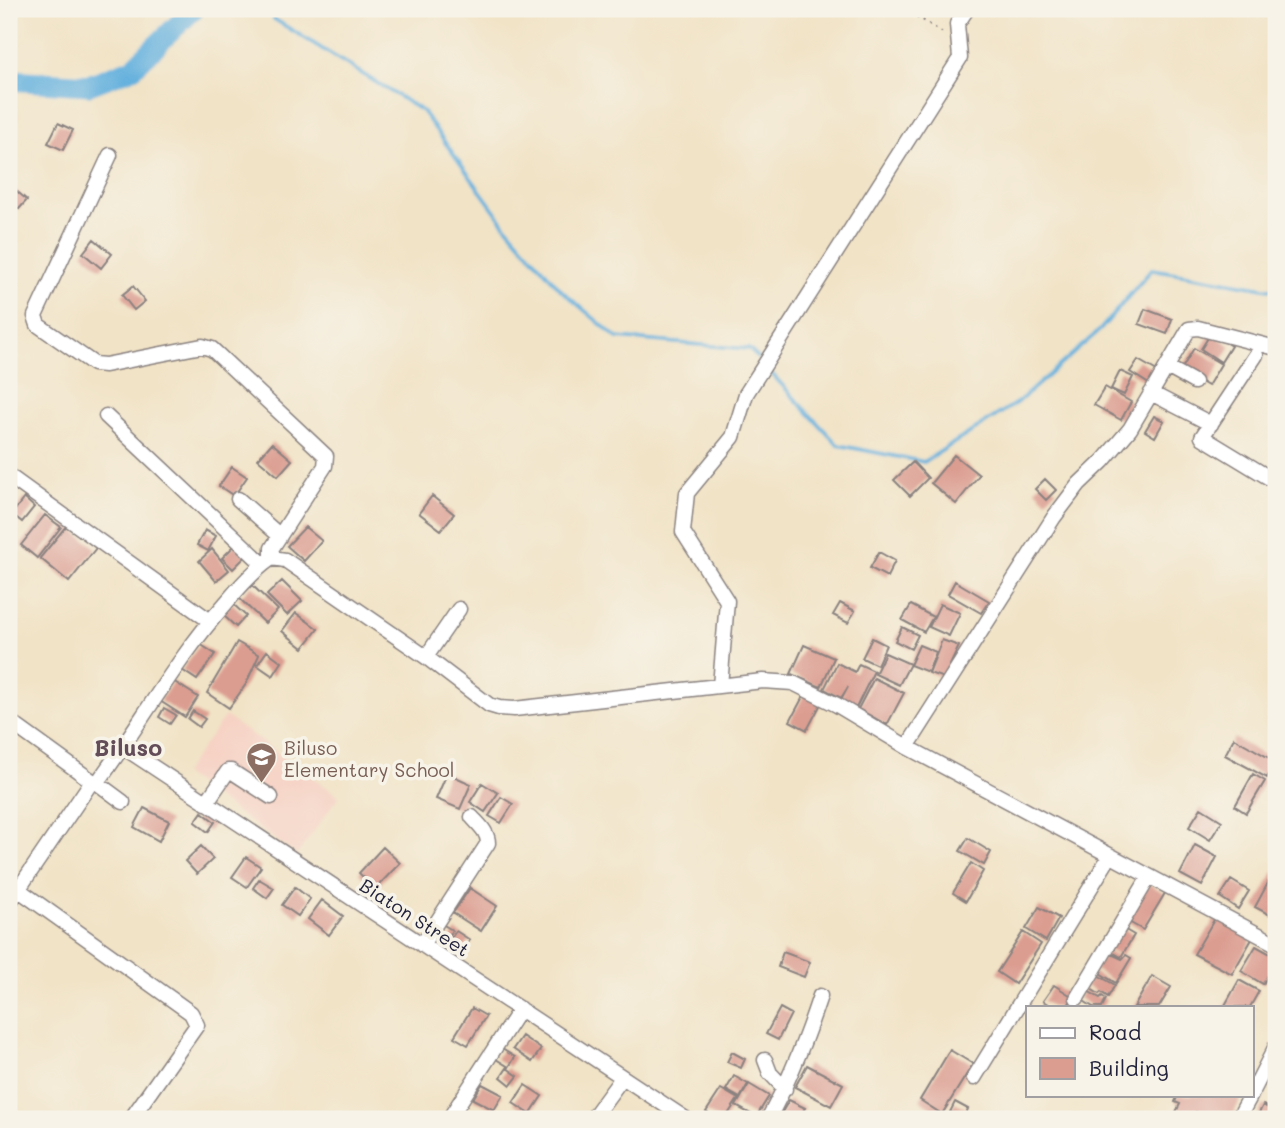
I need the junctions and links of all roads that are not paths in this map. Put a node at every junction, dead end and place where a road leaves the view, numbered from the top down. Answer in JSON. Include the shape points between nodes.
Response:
{"nodes":[{"id":1,"x":967,"y":9,"type":"edge"},
{"id":2,"x":110,"y":155,"type":"dead end"},
{"id":3,"x":1276,"y":348,"type":"edge"},
{"id":4,"x":1256,"y":355,"type":"dead end"},
{"id":5,"x":1167,"y":367,"type":"junction"},
{"id":6,"x":1194,"y":382,"type":"dead end"},
{"id":7,"x":1151,"y":393,"type":"junction"},
{"id":8,"x":107,"y":416,"type":"dead end"},
{"id":9,"x":1210,"y":424,"type":"junction"},
{"id":10,"x":9,"y":476,"type":"edge"},
{"id":11,"x":1276,"y":482,"type":"edge"},
{"id":12,"x":238,"y":499,"type":"dead end"},
{"id":13,"x":280,"y":536,"type":"junction"},
{"id":14,"x":268,"y":561,"type":"junction"},
{"id":15,"x":459,"y":610,"type":"dead end"},
{"id":16,"x":209,"y":621,"type":"junction"},
{"id":17,"x":426,"y":657,"type":"junction"},
{"id":18,"x":720,"y":686,"type":"junction"},
{"id":19,"x":9,"y":721,"type":"edge"},
{"id":20,"x":123,"y":747,"type":"junction"},
{"id":21,"x":907,"y":747,"type":"junction"},
{"id":22,"x":94,"y":782,"type":"junction"},
{"id":23,"x":271,"y":797,"type":"dead end"},
{"id":24,"x":123,"y":802,"type":"dead end"},
{"id":25,"x":206,"y":803,"type":"junction"},
{"id":26,"x":471,"y":817,"type":"dead end"},
{"id":27,"x":1110,"y":856,"type":"junction"},
{"id":28,"x":1149,"y":877,"type":"junction"},
{"id":29,"x":19,"y":890,"type":"junction"},
{"id":30,"x":9,"y":903,"type":"edge"},
{"id":31,"x":1276,"y":944,"type":"edge"},
{"id":32,"x":422,"y":945,"type":"junction"},
{"id":33,"x":820,"y":996,"type":"dead end"},
{"id":34,"x":1077,"y":998,"type":"dead end"},
{"id":35,"x":520,"y":1009,"type":"junction"},
{"id":36,"x":1276,"y":1046,"type":"edge"},
{"id":37,"x":765,"y":1060,"type":"dead end"},
{"id":38,"x":622,"y":1078,"type":"junction"},
{"id":39,"x":974,"y":1078,"type":"dead end"},
{"id":40,"x":785,"y":1088,"type":"junction"},
{"id":41,"x":1254,"y":1088,"type":"edge"},
{"id":42,"x":1250,"y":1096,"type":"edge"},
{"id":43,"x":133,"y":1116,"type":"dead end"},
{"id":44,"x":449,"y":1119,"type":"edge"},
{"id":45,"x":592,"y":1119,"type":"edge"},
{"id":46,"x":686,"y":1119,"type":"edge"},
{"id":47,"x":768,"y":1119,"type":"edge"},
{"id":48,"x":1238,"y":1119,"type":"edge"}],
"edges":[{"from":1,"to":18,"type":"street","via":[[957,24],[960,58],[746,394],[733,437],[687,493],[683,532],[727,601]]},
{"from":2,"to":13,"type":"street","via":[[35,316],[38,325],[94,364],[201,346],[212,349],[326,456],[325,466]]},
{"from":3,"to":5,"type":"street","via":[[1189,329]]},
{"from":4,"to":9,"type":"street"},
{"from":5,"to":6,"type":"street"},
{"from":5,"to":7,"type":"street"},
{"from":7,"to":9,"type":"street"},
{"from":7,"to":21,"type":"street","via":[[1130,429],[1054,517]]},
{"from":8,"to":14,"type":"street"},
{"from":9,"to":11,"type":"street","via":[[1202,438]]},
{"from":10,"to":16,"type":"street"},
{"from":12,"to":13,"type":"street"},
{"from":13,"to":14,"type":"street"},
{"from":14,"to":16,"type":"street"},
{"from":14,"to":17,"type":"street","via":[[285,559]]},
{"from":15,"to":17,"type":"street"},
{"from":16,"to":20,"type":"street"},
{"from":17,"to":18,"type":"street","via":[[499,708]]},
{"from":18,"to":21,"type":"street","via":[[793,683]]},
{"from":19,"to":22,"type":"street"},
{"from":20,"to":22,"type":"street"},
{"from":20,"to":25,"type":"street","name":"Biaton Street"},
{"from":21,"to":27,"type":"street"},
{"from":22,"to":24,"type":"street"},
{"from":22,"to":29,"type":"street"},
{"from":23,"to":25,"type":"street","via":[[228,771]]},
{"from":25,"to":32,"type":"street","name":"Biaton Street"},
{"from":26,"to":32,"type":"street","via":[[488,843]]},
{"from":27,"to":28,"type":"street"},
{"from":27,"to":39,"type":"street"},
{"from":28,"to":31,"type":"street"},
{"from":28,"to":34,"type":"street"},
{"from":29,"to":30,"type":"street"},
{"from":29,"to":43,"type":"street","via":[[191,1013],[197,1025]]},
{"from":32,"to":35,"type":"street","name":"Biaton Street"},
{"from":33,"to":40,"type":"street"},
{"from":35,"to":38,"type":"street","name":"Biaton Street"},
{"from":35,"to":44,"type":"street"},
{"from":36,"to":41,"type":"street"},
{"from":37,"to":40,"type":"street"},
{"from":38,"to":45,"type":"street"},
{"from":38,"to":46,"type":"street","name":"Biaton Street"},
{"from":40,"to":47,"type":"street"},
{"from":42,"to":48,"type":"street"}]}
